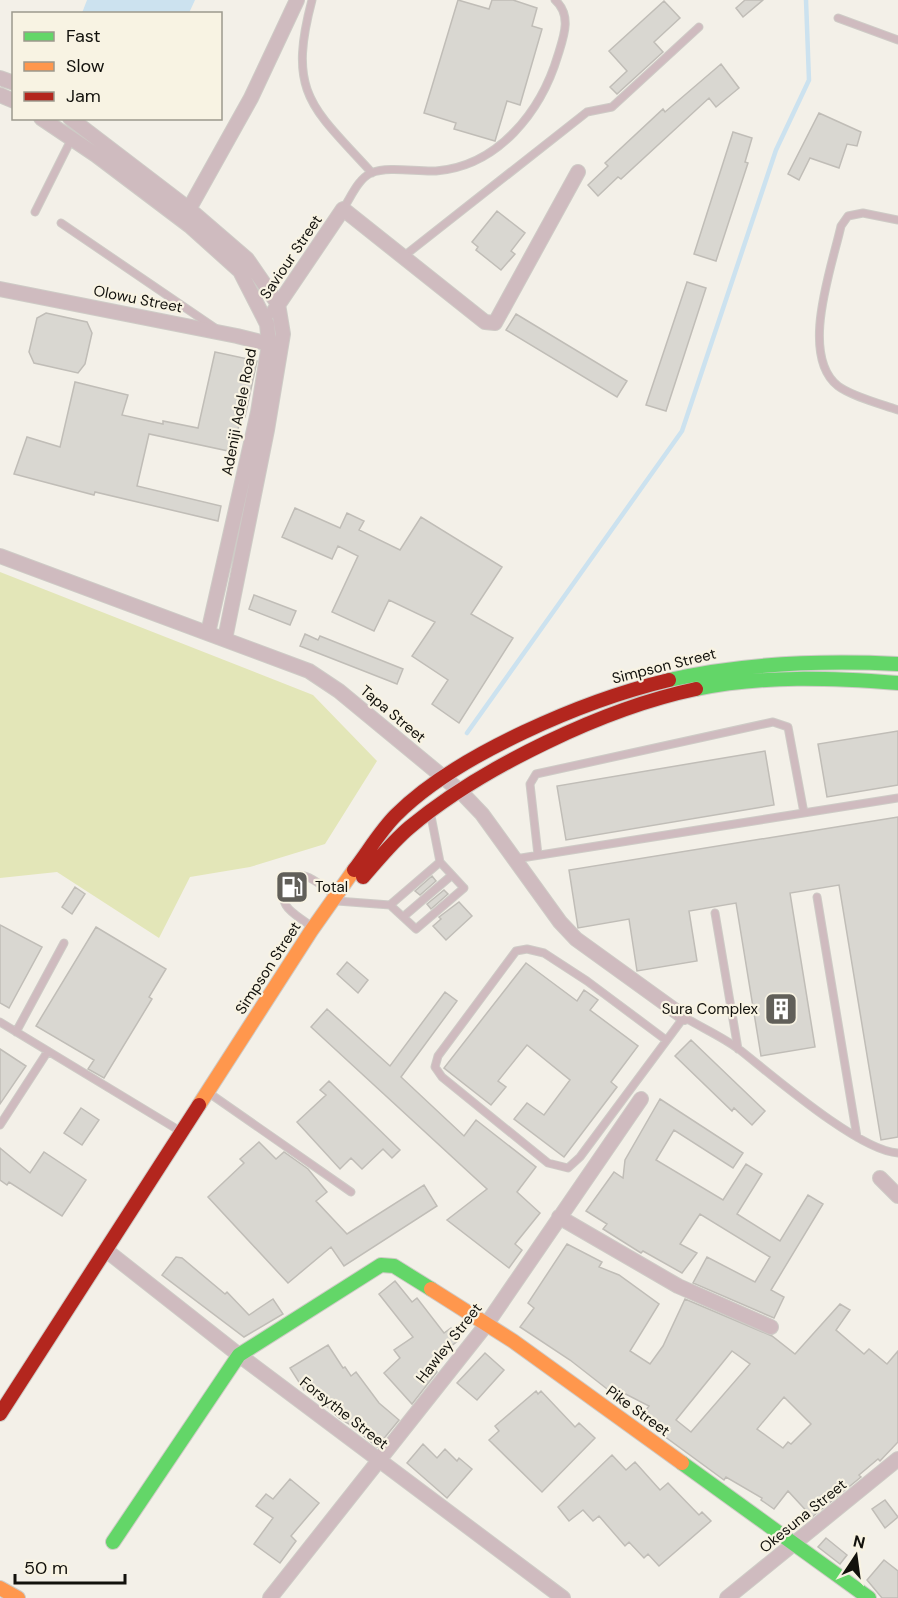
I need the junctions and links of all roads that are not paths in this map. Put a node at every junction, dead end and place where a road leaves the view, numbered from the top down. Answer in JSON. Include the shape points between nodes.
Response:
{"nodes":[{"id":1,"x":297,"y":0,"type":"edge"},
{"id":2,"x":312,"y":0,"type":"edge"},
{"id":3,"x":555,"y":0,"type":"edge"},
{"id":4,"x":838,"y":18,"type":"dead end"},
{"id":5,"x":699,"y":27,"type":"dead end"},
{"id":6,"x":898,"y":40,"type":"edge"},
{"id":7,"x":44,"y":120,"type":"edge"},
{"id":8,"x":73,"y":120,"type":"edge"},
{"id":9,"x":72,"y":138,"type":"junction"},
{"id":10,"x":578,"y":172,"type":"dead end"},
{"id":11,"x":372,"y":173,"type":"junction"},
{"id":12,"x":189,"y":208,"type":"junction"},
{"id":13,"x":343,"y":209,"type":"junction"},
{"id":14,"x":35,"y":212,"type":"dead end"},
{"id":15,"x":898,"y":220,"type":"edge"},
{"id":16,"x":61,"y":223,"type":"dead end"},
{"id":17,"x":404,"y":256,"type":"junction"},
{"id":18,"x":0,"y":289,"type":"edge"},
{"id":19,"x":278,"y":304,"type":"junction"},
{"id":20,"x":267,"y":324,"type":"junction"},
{"id":21,"x":222,"y":333,"type":"junction"},
{"id":22,"x":269,"y":344,"type":"junction"},
{"id":23,"x":898,"y":410,"type":"edge"},
{"id":24,"x":0,"y":556,"type":"edge"},
{"id":25,"x":208,"y":633,"type":"junction"},
{"id":26,"x":225,"y":639,"type":"junction"},
{"id":27,"x":898,"y":664,"type":"edge"},
{"id":28,"x":898,"y":682,"type":"edge"},
{"id":29,"x":442,"y":777,"type":"junction"},
{"id":30,"x":460,"y":791,"type":"junction"},
{"id":31,"x":898,"y":798,"type":"edge"},
{"id":32,"x":430,"y":812,"type":"junction"},
{"id":33,"x":804,"y":813,"type":"junction"},
{"id":34,"x":538,"y":855,"type":"junction"},
{"id":35,"x":515,"y":859,"type":"junction"},
{"id":36,"x":440,"y":862,"type":"junction"},
{"id":37,"x":452,"y":875,"type":"junction"},
{"id":38,"x":817,"y":897,"type":"dead end"},
{"id":39,"x":335,"y":898,"type":"junction"},
{"id":40,"x":390,"y":905,"type":"junction"},
{"id":41,"x":715,"y":913,"type":"dead end"},
{"id":42,"x":404,"y":917,"type":"junction"},
{"id":43,"x":317,"y":922,"type":"junction"},
{"id":44,"x":64,"y":943,"type":"dead end"},
{"id":45,"x":684,"y":1017,"type":"junction"},
{"id":46,"x":0,"y":1022,"type":"edge"},
{"id":47,"x":16,"y":1032,"type":"junction"},
{"id":48,"x":666,"y":1040,"type":"junction"},
{"id":49,"x":738,"y":1049,"type":"junction"},
{"id":50,"x":48,"y":1051,"type":"junction"},
{"id":51,"x":207,"y":1092,"type":"junction"},
{"id":52,"x":641,"y":1099,"type":"dead end"},
{"id":53,"x":0,"y":1125,"type":"edge"},
{"id":54,"x":181,"y":1132,"type":"junction"},
{"id":55,"x":857,"y":1137,"type":"junction"},
{"id":56,"x":898,"y":1153,"type":"edge"},
{"id":57,"x":879,"y":1179,"type":"dead end"},
{"id":58,"x":351,"y":1192,"type":"dead end"},
{"id":59,"x":898,"y":1196,"type":"edge"},
{"id":60,"x":559,"y":1217,"type":"junction"},
{"id":61,"x":107,"y":1251,"type":"junction"},
{"id":62,"x":486,"y":1325,"type":"junction"},
{"id":63,"x":771,"y":1327,"type":"dead end"},
{"id":64,"x":239,"y":1355,"type":"junction"},
{"id":65,"x":0,"y":1414,"type":"edge"},
{"id":66,"x":898,"y":1459,"type":"edge"},
{"id":67,"x":377,"y":1460,"type":"junction"},
{"id":68,"x":113,"y":1542,"type":"dead end"},
{"id":69,"x":796,"y":1544,"type":"junction"},
{"id":70,"x":0,"y":1588,"type":"edge"},
{"id":71,"x":18,"y":1598,"type":"edge"},
{"id":72,"x":270,"y":1598,"type":"edge"},
{"id":73,"x":563,"y":1598,"type":"edge"},
{"id":74,"x":727,"y":1598,"type":"edge"},
{"id":75,"x":869,"y":1598,"type":"edge"}],
"edges":[{"from":1,"to":12,"type":"street","via":[[251,98]]},
{"from":2,"to":11,"type":"lane","via":[[303,42],[303,81],[310,102]]},
{"from":3,"to":11,"type":"lane","via":[[566,22],[555,67],[534,109],[517,130],[474,161],[444,170]]},
{"from":4,"to":6,"type":"lane"},
{"from":5,"to":17,"type":"lane","via":[[612,107],[588,112]]},
{"from":7,"to":9,"type":"street","name":"Adeniji Adele Road"},
{"from":8,"to":12,"type":"street","name":"Adeniji Adele Road"},
{"from":9,"to":14,"type":"lane"},
{"from":9,"to":20,"type":"street","name":"Adeniji Adele Road","via":[[190,226],[240,271]]},
{"from":10,"to":17,"type":"street","via":[[495,323],[484,322]]},
{"from":11,"to":13,"type":"lane","via":[[362,180]]},
{"from":12,"to":19,"type":"street","name":"Adeniji Adele Road","via":[[247,259]]},
{"from":13,"to":17,"type":"street"},
{"from":13,"to":19,"type":"street","name":"Saviour Street"},
{"from":15,"to":23,"type":"lane","via":[[863,213],[848,216],[841,226],[819,327],[819,355],[826,373],[839,387]]},
{"from":16,"to":21,"type":"lane"},
{"from":18,"to":21,"type":"street","name":"Olowu Street"},
{"from":19,"to":20,"type":"street","name":"Saviour Street"},
{"from":19,"to":26,"type":"street","name":"Adeniji Adele Road","via":[[283,334]]},
{"from":20,"to":22,"type":"street","name":"Adeniji Adele Road"},
{"from":21,"to":22,"type":"street","name":"Olowu Street"},
{"from":22,"to":25,"type":"street","name":"Adeniji Adele Road","via":[[258,412]]},
{"from":24,"to":25,"type":"street","name":"Tapa Street"},
{"from":25,"to":26,"type":"street","name":"Tapa Street"},
{"from":26,"to":29,"type":"street","name":"Tapa Street","via":[[309,671],[339,691]]},
{"from":27,"to":29,"type":"main road","name":"Simpson Street","via":[[847,660],[769,662],[676,677],[625,690],[552,720]]},
{"from":28,"to":30,"type":"main road","via":[[784,678],[712,687],[648,702],[585,726]]},
{"from":29,"to":30,"type":"street","name":"Tapa Street"},
{"from":29,"to":39,"type":"main road","name":"Simpson Street","via":[[395,816]]},
{"from":30,"to":32,"type":"main road"},
{"from":30,"to":35,"type":"street","name":"Tapa Street"},
{"from":31,"to":33,"type":"lane"},
{"from":32,"to":36,"type":"lane"},
{"from":32,"to":39,"type":"main road"},
{"from":33,"to":34,"type":"lane"},
{"from":33,"to":34,"type":"lane","via":[[788,727],[773,722],[536,774],[530,784]]},
{"from":34,"to":35,"type":"lane"},
{"from":35,"to":45,"type":"street","name":"Tapa Street","via":[[576,939]]},
{"from":36,"to":37,"type":"lane"},
{"from":36,"to":40,"type":"lane"},
{"from":37,"to":42,"type":"lane"},
{"from":37,"to":42,"type":"lane","via":[[464,888],[416,929]]},
{"from":38,"to":55,"type":"lane"},
{"from":39,"to":40,"type":"lane"},
{"from":39,"to":43,"type":"main road","name":"Simpson Street"},
{"from":39,"to":43,"type":"lane","via":[[304,874],[294,874],[284,881],[284,905]]},
{"from":40,"to":42,"type":"lane"},
{"from":41,"to":49,"type":"lane"},
{"from":43,"to":51,"type":"main road","name":"Simpson Street"},
{"from":44,"to":47,"type":"lane"},
{"from":45,"to":48,"type":"lane"},
{"from":45,"to":49,"type":"lane"},
{"from":46,"to":47,"type":"lane"},
{"from":47,"to":50,"type":"lane"},
{"from":48,"to":48,"type":"lane","via":[[563,965],[544,953],[527,949],[516,951],[485,990],[438,1056],[435,1067],[442,1077],[548,1163],[568,1168]]},
{"from":49,"to":55,"type":"lane"},
{"from":50,"to":53,"type":"lane"},
{"from":50,"to":54,"type":"lane"},
{"from":51,"to":54,"type":"main road","name":"Simpson Street"},
{"from":51,"to":58,"type":"lane"},
{"from":52,"to":60,"type":"street","name":"Hawley Street"},
{"from":54,"to":61,"type":"main road","name":"Simpson Street"},
{"from":55,"to":56,"type":"lane","via":[[886,1152]]},
{"from":57,"to":59,"type":"street"},
{"from":60,"to":62,"type":"street","name":"Hawley Street"},
{"from":60,"to":63,"type":"street","via":[[678,1286]]},
{"from":61,"to":64,"type":"street","name":"Forsythe Street"},
{"from":61,"to":65,"type":"main road","name":"Simpson Street"},
{"from":62,"to":64,"type":"main road","name":"Pike Street","via":[[394,1266],[381,1265]]},
{"from":62,"to":67,"type":"street","name":"Hawley Street"},
{"from":62,"to":69,"type":"main road","name":"Pike Street"},
{"from":64,"to":67,"type":"street","name":"Forsythe Street"},
{"from":64,"to":68,"type":"main road"},
{"from":66,"to":69,"type":"street","name":"Okesuna Street"},
{"from":67,"to":72,"type":"street","name":"Hawley Street"},
{"from":67,"to":73,"type":"street","name":"Forsythe Street"},
{"from":69,"to":74,"type":"street","name":"Okesuna Street"},
{"from":69,"to":75,"type":"main road","name":"Pike Street"},
{"from":70,"to":71,"type":"main road"}]}
